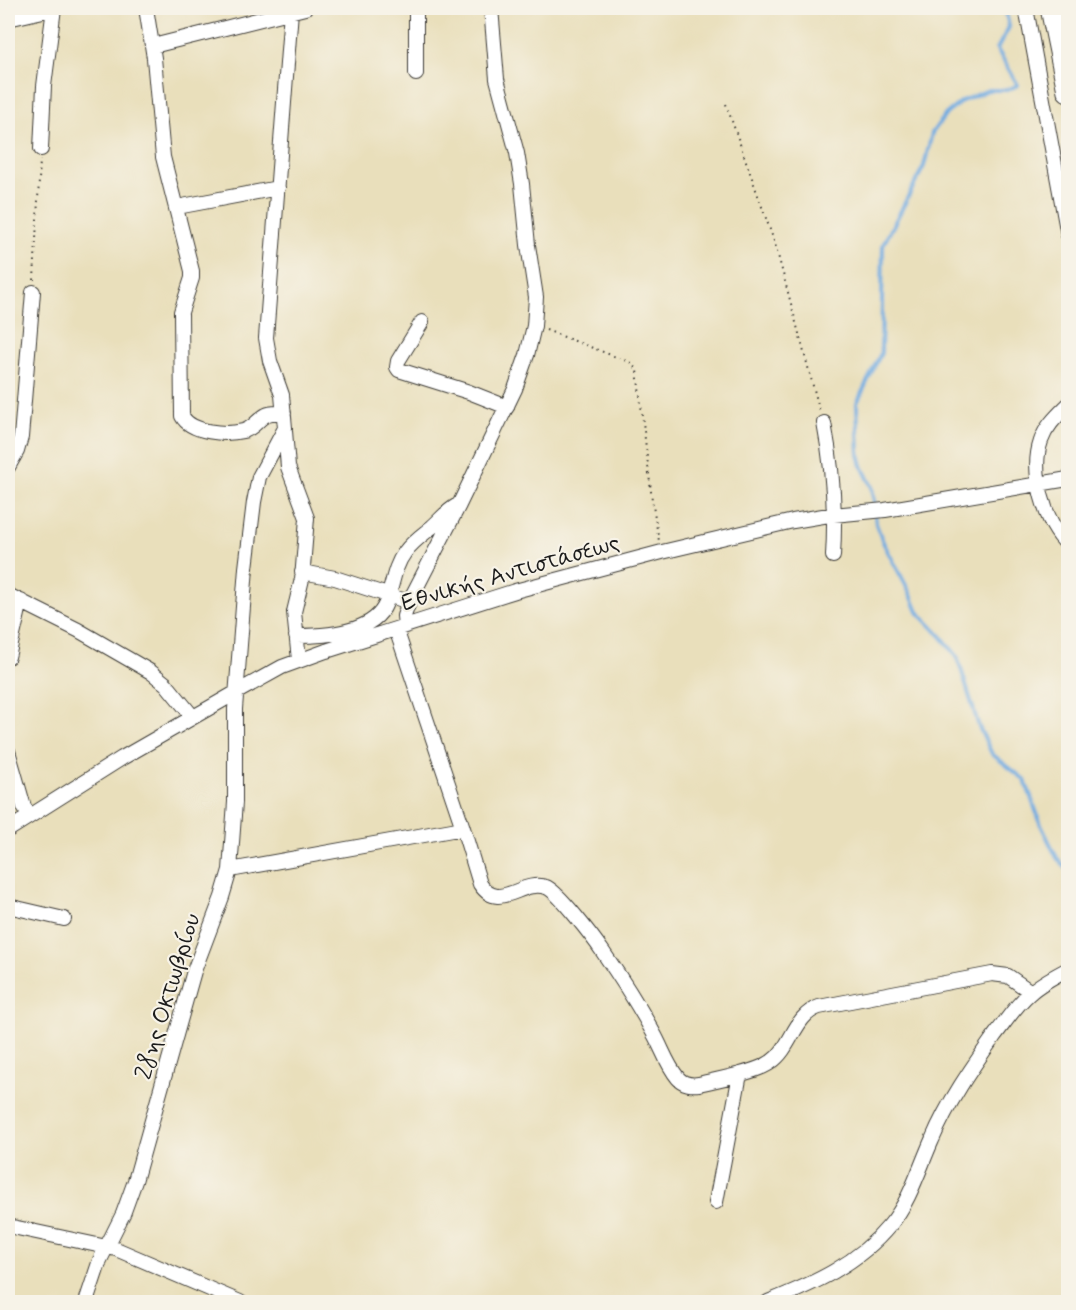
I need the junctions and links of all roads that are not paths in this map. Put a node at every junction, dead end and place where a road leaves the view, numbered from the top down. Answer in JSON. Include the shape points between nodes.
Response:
{"nodes":[{"id":1,"x":55,"y":8,"type":"edge"},
{"id":2,"x":146,"y":8,"type":"edge"},
{"id":3,"x":416,"y":8,"type":"edge"},
{"id":4,"x":491,"y":8,"type":"edge"},
{"id":5,"x":1026,"y":8,"type":"edge"},
{"id":6,"x":1051,"y":8,"type":"edge"},
{"id":7,"x":298,"y":9,"type":"edge"},
{"id":8,"x":8,"y":19,"type":"edge"},
{"id":9,"x":153,"y":46,"type":"junction"},
{"id":10,"x":416,"y":74,"type":"dead end"},
{"id":11,"x":1068,"y":91,"type":"edge"},
{"id":12,"x":41,"y":148,"type":"road end"},
{"id":13,"x":278,"y":188,"type":"junction"},
{"id":14,"x":177,"y":207,"type":"junction"},
{"id":15,"x":1068,"y":235,"type":"edge"},
{"id":16,"x":33,"y":292,"type":"road end"},
{"id":17,"x":422,"y":322,"type":"dead end"},
{"id":18,"x":1068,"y":405,"type":"edge"},
{"id":19,"x":507,"y":407,"type":"junction"},
{"id":20,"x":284,"y":413,"type":"junction"},
{"id":21,"x":824,"y":423,"type":"road end"},
{"id":22,"x":285,"y":428,"type":"junction"},
{"id":23,"x":8,"y":467,"type":"edge"},
{"id":24,"x":1068,"y":479,"type":"edge"},
{"id":25,"x":1040,"y":484,"type":"junction"},
{"id":26,"x":459,"y":505,"type":"junction"},
{"id":27,"x":835,"y":514,"type":"junction"},
{"id":28,"x":1068,"y":545,"type":"edge"},
{"id":29,"x":833,"y":556,"type":"dead end"},
{"id":30,"x":302,"y":572,"type":"junction"},
{"id":31,"x":8,"y":595,"type":"edge"},
{"id":32,"x":388,"y":596,"type":"junction"},
{"id":33,"x":21,"y":601,"type":"junction"},
{"id":34,"x":409,"y":602,"type":"junction"},
{"id":35,"x":401,"y":627,"type":"junction"},
{"id":36,"x":296,"y":636,"type":"junction"},
{"id":37,"x":8,"y":657,"type":"edge"},
{"id":38,"x":299,"y":660,"type":"junction"},
{"id":39,"x":237,"y":692,"type":"junction"},
{"id":40,"x":193,"y":717,"type":"junction"},
{"id":41,"x":8,"y":757,"type":"edge"},
{"id":42,"x":29,"y":816,"type":"junction"},
{"id":43,"x":463,"y":828,"type":"junction"},
{"id":44,"x":8,"y":830,"type":"edge"},
{"id":45,"x":230,"y":870,"type":"junction"},
{"id":46,"x":8,"y":906,"type":"edge"},
{"id":47,"x":64,"y":919,"type":"dead end"},
{"id":48,"x":1068,"y":969,"type":"edge"},
{"id":49,"x":1031,"y":992,"type":"junction"},
{"id":50,"x":740,"y":1074,"type":"junction"},
{"id":51,"x":716,"y":1202,"type":"dead end"},
{"id":52,"x":8,"y":1226,"type":"edge"},
{"id":53,"x":106,"y":1246,"type":"junction"},
{"id":54,"x":86,"y":1302,"type":"edge"},
{"id":55,"x":240,"y":1302,"type":"edge"},
{"id":56,"x":768,"y":1302,"type":"edge"}],
"edges":[{"from":1,"to":8,"type":"street"},
{"from":1,"to":12,"type":"street","via":[[44,86]]},
{"from":2,"to":9,"type":"street"},
{"from":3,"to":10,"type":"street"},
{"from":4,"to":19,"type":"street","via":[[497,79],[517,153],[536,297],[534,326],[523,368]]},
{"from":5,"to":15,"type":"street"},
{"from":6,"to":11,"type":"highway"},
{"from":7,"to":9,"type":"street"},
{"from":7,"to":13,"type":"street"},
{"from":9,"to":14,"type":"street","via":[[164,157]]},
{"from":13,"to":14,"type":"street"},
{"from":13,"to":20,"type":"street","via":[[266,338]]},
{"from":14,"to":20,"type":"street","via":[[193,275],[181,312],[184,420],[197,429],[241,432],[267,414]]},
{"from":16,"to":23,"type":"street","via":[[21,437]]},
{"from":17,"to":19,"type":"street","via":[[398,361],[399,370]]},
{"from":18,"to":25,"type":"street","via":[[1053,420],[1041,442]]},
{"from":19,"to":26,"type":"street"},
{"from":20,"to":22,"type":"street"},
{"from":21,"to":27,"type":"street"},
{"from":22,"to":30,"type":"street","via":[[288,467],[307,518]]},
{"from":22,"to":39,"type":"street","name":"28ης Οκτωβρίου","via":[[256,485]]},
{"from":24,"to":25,"type":"street","name":"Εθνικής Αντιστάσεως"},
{"from":25,"to":27,"type":"street","name":"Εθνικής Αντιστάσεως","via":[[885,510]]},
{"from":25,"to":28,"type":"street","via":[[1050,522]]},
{"from":26,"to":32,"type":"street","via":[[409,547],[395,570]]},
{"from":26,"to":34,"type":"street"},
{"from":27,"to":29,"type":"street"},
{"from":27,"to":35,"type":"street","name":"Εθνικής Αντιστάσεως","via":[[662,552]]},
{"from":30,"to":32,"type":"street","via":[[335,578]]},
{"from":30,"to":36,"type":"street","via":[[294,612]]},
{"from":31,"to":33,"type":"street"},
{"from":32,"to":34,"type":"street"},
{"from":32,"to":36,"type":"street","via":[[381,612],[363,625],[328,634]]},
{"from":33,"to":37,"type":"street"},
{"from":33,"to":40,"type":"street","via":[[151,672]]},
{"from":34,"to":35,"type":"street"},
{"from":35,"to":38,"type":"street","name":"Εθνικής Αντιστάσεως"},
{"from":35,"to":43,"type":"street"},
{"from":36,"to":38,"type":"street"},
{"from":38,"to":39,"type":"street","name":"Εθνικής Αντιστάσεως"},
{"from":39,"to":40,"type":"street","name":"Εθνικής Αντιστάσεως"},
{"from":39,"to":45,"type":"street","name":"28ης Οκτωβρίου"},
{"from":40,"to":42,"type":"street","name":"Εθνικής Αντιστάσεως"},
{"from":41,"to":42,"type":"street"},
{"from":42,"to":44,"type":"street","name":"Εθνικής Αντιστάσεως"},
{"from":43,"to":45,"type":"street"},
{"from":43,"to":50,"type":"street","via":[[485,891],[498,896],[538,885],[553,890],[604,953],[679,1079],[695,1085]]},
{"from":45,"to":53,"type":"street","name":"28ης Οκτωβρίου","via":[[194,971],[135,1181]]},
{"from":46,"to":47,"type":"street"},
{"from":48,"to":49,"type":"street"},
{"from":49,"to":50,"type":"street","via":[[1008,976],[992,975],[819,1007],[806,1014],[777,1058]]},
{"from":49,"to":56,"type":"street","via":[[963,1079],[911,1190],[889,1226],[854,1260]]},
{"from":50,"to":51,"type":"street"},
{"from":52,"to":53,"type":"street"},
{"from":53,"to":54,"type":"street","name":"28ης Οκτωβρίου"},
{"from":53,"to":55,"type":"street"}]}
